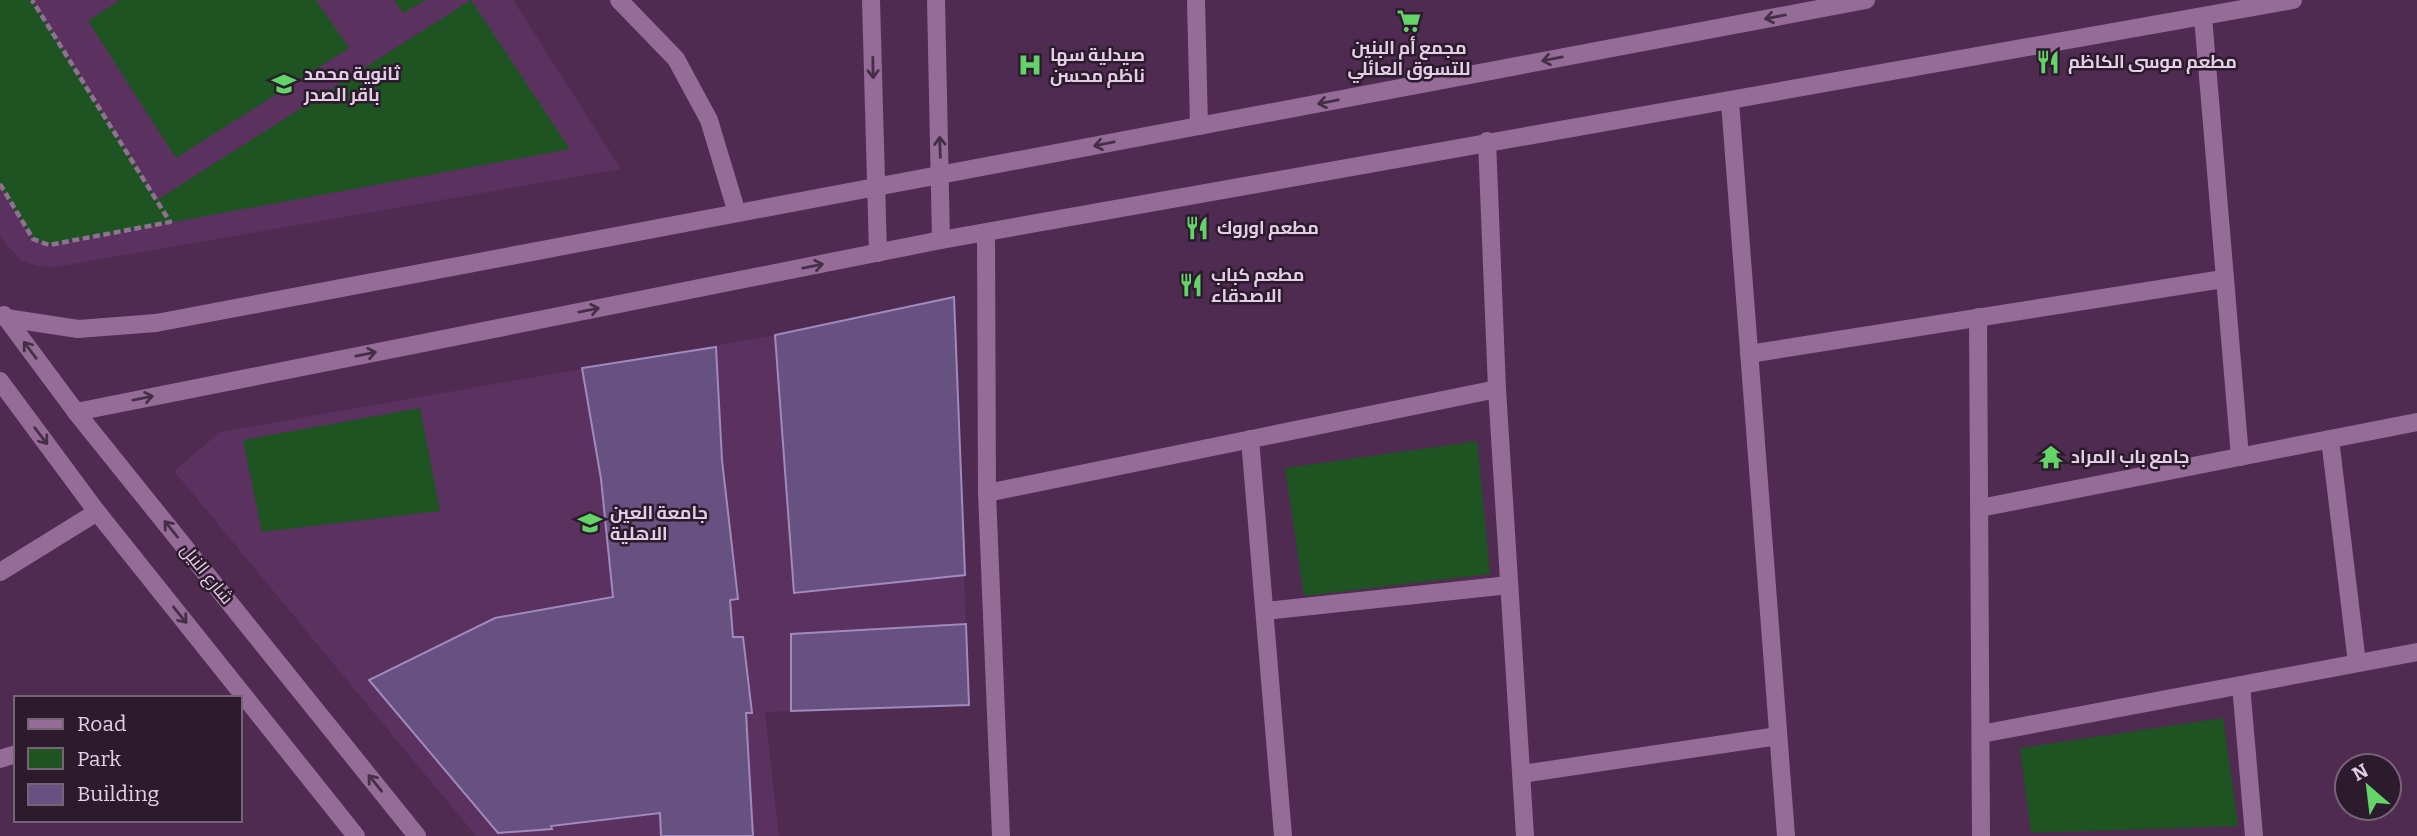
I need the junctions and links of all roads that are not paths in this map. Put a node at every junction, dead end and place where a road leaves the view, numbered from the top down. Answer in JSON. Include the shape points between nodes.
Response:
{"nodes":[{"id":1,"x":619,"y":0,"type":"edge"},
{"id":2,"x":871,"y":0,"type":"edge"},
{"id":3,"x":936,"y":0,"type":"edge"},
{"id":4,"x":1196,"y":0,"type":"edge"},
{"id":5,"x":1866,"y":0,"type":"edge"},
{"id":6,"x":2293,"y":0,"type":"edge"},
{"id":7,"x":2203,"y":17,"type":"junction"},
{"id":8,"x":1730,"y":102,"type":"junction"},
{"id":9,"x":1199,"y":126,"type":"junction"},
{"id":10,"x":1487,"y":141,"type":"junction"},
{"id":11,"x":941,"y":175,"type":"junction"},
{"id":12,"x":876,"y":187,"type":"junction"},
{"id":13,"x":737,"y":213,"type":"junction"},
{"id":14,"x":986,"y":234,"type":"junction"},
{"id":15,"x":941,"y":240,"type":"junction"},
{"id":16,"x":878,"y":253,"type":"junction"},
{"id":17,"x":2223,"y":279,"type":"junction"},
{"id":18,"x":3,"y":314,"type":"edge"},
{"id":19,"x":1978,"y":317,"type":"junction"},
{"id":20,"x":1749,"y":354,"type":"junction"},
{"id":21,"x":0,"y":381,"type":"edge"},
{"id":22,"x":1497,"y":389,"type":"junction"},
{"id":23,"x":76,"y":412,"type":"junction"},
{"id":24,"x":2417,"y":422,"type":"edge"},
{"id":25,"x":1250,"y":439,"type":"junction"},
{"id":26,"x":2330,"y":439,"type":"junction"},
{"id":27,"x":2240,"y":457,"type":"junction"},
{"id":28,"x":987,"y":493,"type":"junction"},
{"id":29,"x":1980,"y":508,"type":"junction"},
{"id":30,"x":97,"y":512,"type":"junction"},
{"id":31,"x":0,"y":572,"type":"edge"},
{"id":32,"x":1509,"y":585,"type":"junction"},
{"id":33,"x":1265,"y":611,"type":"junction"},
{"id":34,"x":2417,"y":652,"type":"edge"},
{"id":35,"x":2357,"y":663,"type":"junction"},
{"id":36,"x":2241,"y":685,"type":"junction"},
{"id":37,"x":1981,"y":734,"type":"junction"},
{"id":38,"x":1778,"y":736,"type":"junction"},
{"id":39,"x":1522,"y":774,"type":"junction"},
{"id":40,"x":356,"y":836,"type":"edge"},
{"id":41,"x":418,"y":836,"type":"edge"},
{"id":42,"x":1001,"y":836,"type":"edge"},
{"id":43,"x":1283,"y":836,"type":"edge"},
{"id":44,"x":1525,"y":836,"type":"edge"},
{"id":45,"x":1786,"y":836,"type":"edge"},
{"id":46,"x":1981,"y":836,"type":"edge"},
{"id":47,"x":2254,"y":836,"type":"edge"}],
"edges":[{"from":1,"to":13,"type":"street","via":[[676,59],[709,120]]},
{"from":2,"to":12,"type":"street","one_way":true},
{"from":11,"to":3,"type":"street","one_way":true},
{"from":4,"to":9,"type":"street"},
{"from":5,"to":9,"type":"street","one_way":true},
{"from":6,"to":7,"type":"street"},
{"from":7,"to":8,"type":"street"},
{"from":7,"to":17,"type":"street"},
{"from":8,"to":10,"type":"street"},
{"from":8,"to":20,"type":"street"},
{"from":9,"to":11,"type":"street","one_way":true},
{"from":10,"to":14,"type":"street"},
{"from":10,"to":22,"type":"street"},
{"from":11,"to":12,"type":"street"},
{"from":11,"to":15,"type":"street"},
{"from":12,"to":13,"type":"street"},
{"from":12,"to":16,"type":"street"},
{"from":13,"to":18,"type":"street","via":[[117,328],[41,326]]},
{"from":14,"to":15,"type":"street"},
{"from":14,"to":28,"type":"street"},
{"from":15,"to":16,"type":"street"},
{"from":23,"to":16,"type":"street","one_way":true},
{"from":17,"to":19,"type":"street"},
{"from":17,"to":27,"type":"street"},
{"from":23,"to":18,"type":"street","name":"شارع النيل","one_way":true},
{"from":19,"to":20,"type":"street"},
{"from":19,"to":29,"type":"street"},
{"from":20,"to":38,"type":"street"},
{"from":21,"to":30,"type":"street","one_way":true},
{"from":22,"to":25,"type":"street"},
{"from":22,"to":32,"type":"street"},
{"from":41,"to":23,"type":"street","name":"شارع النيل","one_way":true},
{"from":24,"to":26,"type":"street"},
{"from":25,"to":28,"type":"street"},
{"from":25,"to":33,"type":"street"},
{"from":26,"to":27,"type":"street"},
{"from":26,"to":35,"type":"street"},
{"from":27,"to":29,"type":"street"},
{"from":28,"to":42,"type":"street"},
{"from":29,"to":37,"type":"street"},
{"from":30,"to":31,"type":"street"},
{"from":30,"to":40,"type":"street","one_way":true},
{"from":32,"to":33,"type":"street"},
{"from":32,"to":39,"type":"street"},
{"from":33,"to":43,"type":"street"},
{"from":34,"to":35,"type":"street"},
{"from":35,"to":36,"type":"street"},
{"from":36,"to":37,"type":"street"},
{"from":36,"to":47,"type":"street"},
{"from":37,"to":46,"type":"street"},
{"from":38,"to":39,"type":"street"},
{"from":38,"to":45,"type":"street"},
{"from":39,"to":44,"type":"street"}]}
